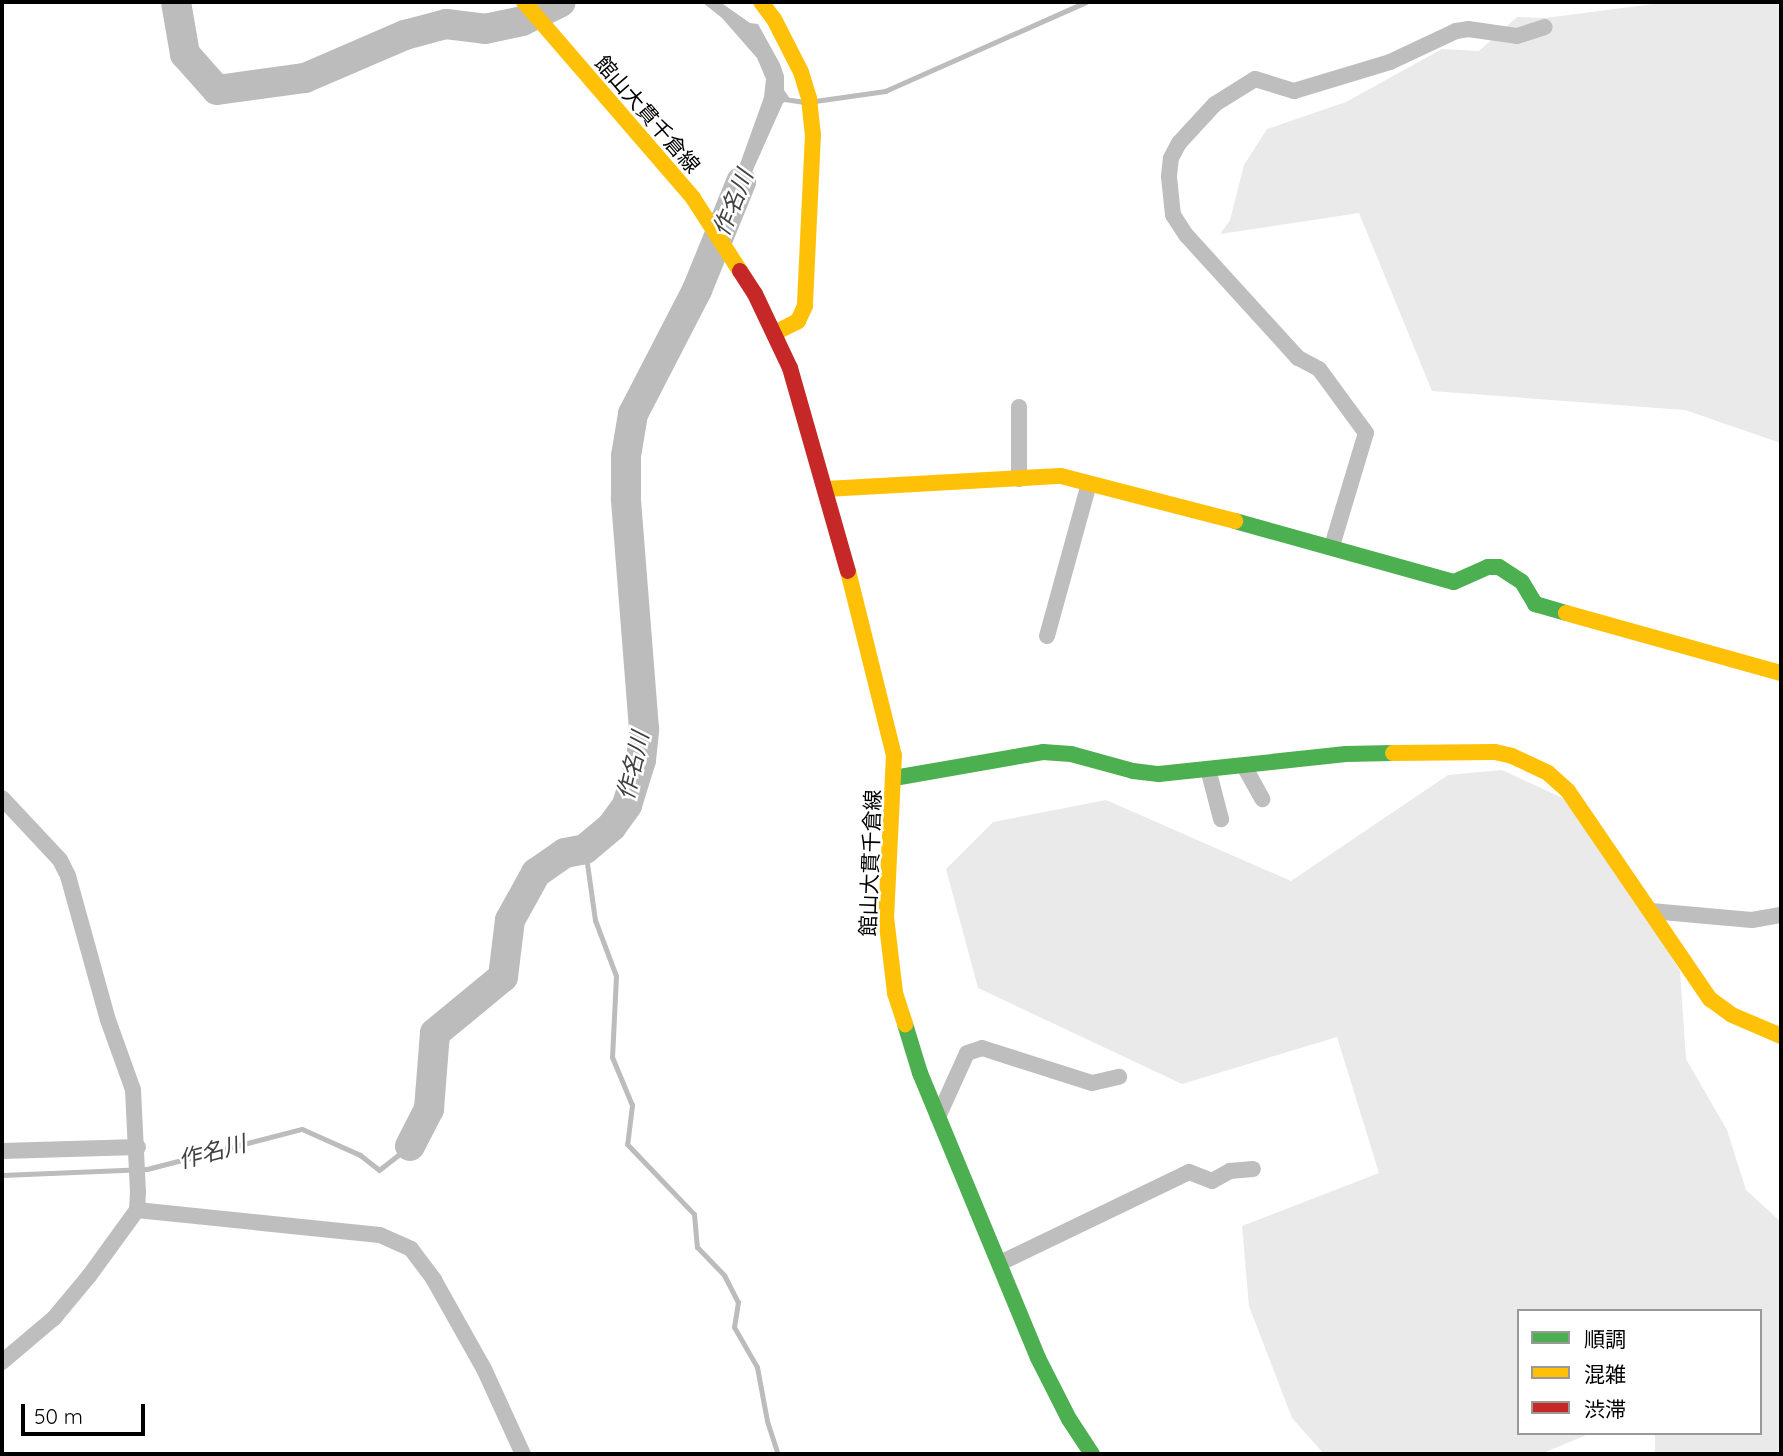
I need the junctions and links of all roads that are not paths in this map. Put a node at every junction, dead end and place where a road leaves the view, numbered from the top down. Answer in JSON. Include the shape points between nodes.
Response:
{"nodes":[{"id":1,"x":524,"y":2,"type":"edge"},
{"id":2,"x":761,"y":2,"type":"edge"},
{"id":3,"x":1545,"y":27,"type":"dead end"},
{"id":4,"x":774,"y":333,"type":"junction"},
{"id":5,"x":1019,"y":407,"type":"dead end"},
{"id":6,"x":1019,"y":479,"type":"junction"},
{"id":7,"x":1089,"y":484,"type":"junction"},
{"id":8,"x":826,"y":489,"type":"junction"},
{"id":9,"x":1332,"y":547,"type":"junction"},
{"id":10,"x":1047,"y":636,"type":"dead end"},
{"id":11,"x":1781,"y":673,"type":"edge"},
{"id":12,"x":1244,"y":766,"type":"junction"},
{"id":13,"x":1208,"y":769,"type":"junction"},
{"id":14,"x":894,"y":778,"type":"junction"},
{"id":15,"x":2,"y":798,"type":"edge"},
{"id":16,"x":1262,"y":799,"type":"dead end"},
{"id":17,"x":1221,"y":819,"type":"dead end"},
{"id":18,"x":1651,"y":911,"type":"junction"},
{"id":19,"x":1781,"y":915,"type":"edge"},
{"id":20,"x":1781,"y":1036,"type":"edge"},
{"id":21,"x":1119,"y":1077,"type":"dead end"},
{"id":22,"x":938,"y":1117,"type":"junction"},
{"id":23,"x":2,"y":1152,"type":"edge"},
{"id":24,"x":138,"y":1154,"type":"junction"},
{"id":25,"x":1253,"y":1169,"type":"dead end"},
{"id":26,"x":137,"y":1210,"type":"junction"},
{"id":27,"x":1000,"y":1263,"type":"junction"},
{"id":28,"x":2,"y":1362,"type":"edge"},
{"id":29,"x":523,"y":1454,"type":"edge"},
{"id":30,"x":1093,"y":1454,"type":"edge"}],
"edges":[{"from":1,"to":4,"type":"street","name":"館山大貫千倉線","via":[[701,211]]},
{"from":2,"to":4,"type":"street","via":[[789,47],[809,102],[813,134],[805,306],[798,321]]},
{"from":3,"to":9,"type":"street","via":[[1517,36],[1456,31],[1390,62],[1294,91],[1255,79],[1215,104],[1171,158],[1172,215],[1186,235],[1298,358],[1319,369],[1366,433]]},
{"from":4,"to":8,"type":"street","name":"館山大貫千倉線","via":[[799,393]]},
{"from":5,"to":6,"type":"street"},
{"from":6,"to":7,"type":"street","via":[[1061,477]]},
{"from":6,"to":8,"type":"street"},
{"from":7,"to":9,"type":"street"},
{"from":7,"to":10,"type":"street"},
{"from":8,"to":14,"type":"street","name":"館山大貫千倉線","via":[[876,676],[894,755]]},
{"from":9,"to":11,"type":"street","via":[[1454,582],[1499,567],[1522,582],[1535,604]]},
{"from":12,"to":13,"type":"street"},
{"from":12,"to":16,"type":"street"},
{"from":12,"to":18,"type":"street","via":[[1346,754],[1495,752],[1513,756],[1548,773],[1568,791]]},
{"from":13,"to":14,"type":"street","via":[[1159,774],[1043,752]]},
{"from":13,"to":17,"type":"street"},
{"from":14,"to":22,"type":"street","name":"館山大貫千倉線","via":[[888,943],[895,993]]},
{"from":15,"to":24,"type":"street","via":[[60,860],[68,876],[108,1020],[133,1090]]},
{"from":18,"to":19,"type":"street","via":[[1752,920]]},
{"from":18,"to":20,"type":"street","via":[[1710,999],[1732,1015]]},
{"from":21,"to":22,"type":"street","via":[[1092,1083],[982,1048],[967,1053]]},
{"from":22,"to":27,"type":"street","name":"館山大貫千倉線"},
{"from":23,"to":24,"type":"street"},
{"from":24,"to":26,"type":"street"},
{"from":25,"to":27,"type":"street","via":[[1230,1171],[1212,1181],[1189,1172]]},
{"from":26,"to":28,"type":"street","via":[[54,1318]]},
{"from":26,"to":29,"type":"street","via":[[380,1235],[411,1249],[484,1369]]},
{"from":27,"to":30,"type":"street","name":"館山大貫千倉線","via":[[1052,1388]]}]}
